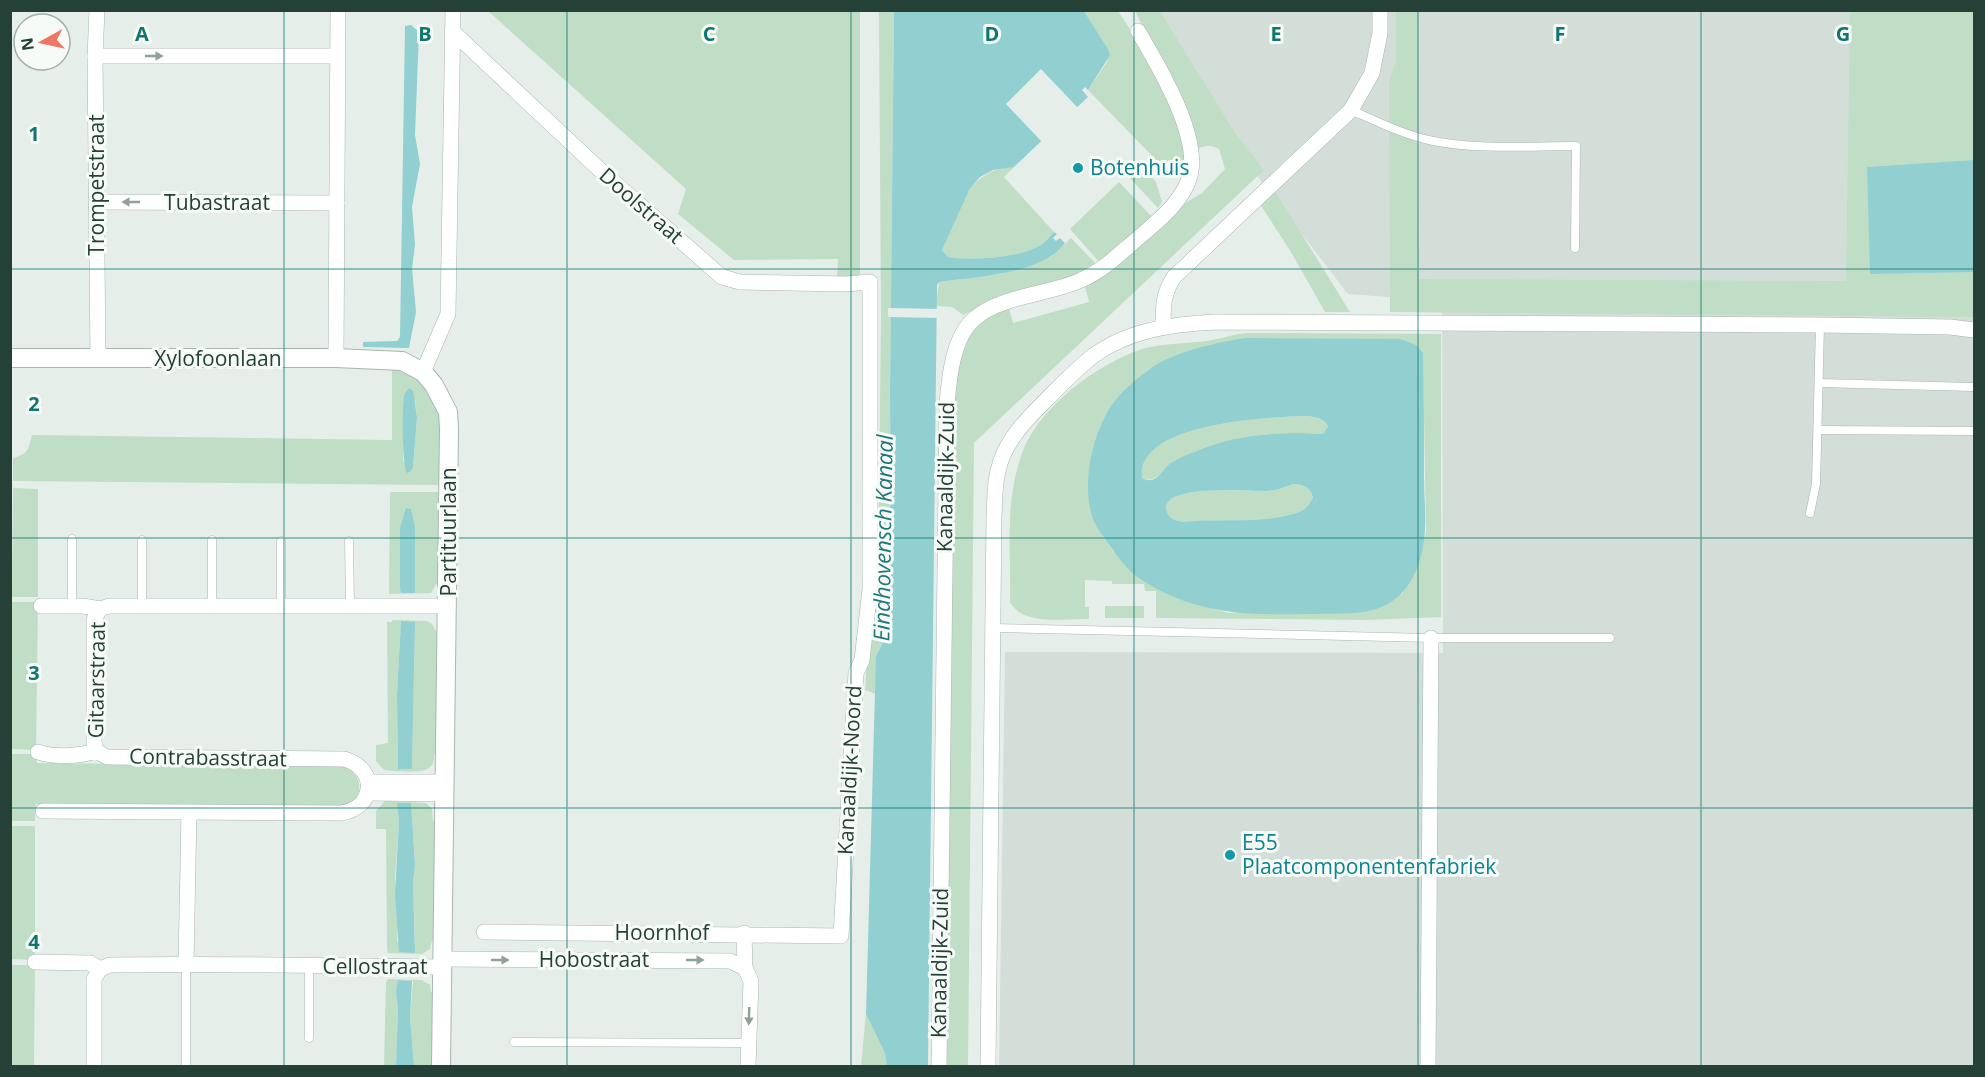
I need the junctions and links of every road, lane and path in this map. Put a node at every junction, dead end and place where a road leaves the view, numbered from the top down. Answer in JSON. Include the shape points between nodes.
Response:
{"nodes":[{"id":1,"x":97,"y":10,"type":"edge"},
{"id":2,"x":338,"y":10,"type":"edge"},
{"id":3,"x":453,"y":10,"type":"edge"},
{"id":4,"x":1380,"y":10,"type":"edge"},
{"id":5,"x":452,"y":31,"type":"junction"},
{"id":6,"x":1138,"y":31,"type":"dead end"},
{"id":7,"x":95,"y":56,"type":"junction"},
{"id":8,"x":338,"y":56,"type":"junction"},
{"id":9,"x":1352,"y":110,"type":"junction"},
{"id":10,"x":97,"y":202,"type":"junction"},
{"id":11,"x":337,"y":203,"type":"junction"},
{"id":12,"x":1575,"y":248,"type":"dead end"},
{"id":13,"x":870,"y":282,"type":"joint"},
{"id":14,"x":1820,"y":325,"type":"junction"},
{"id":15,"x":1162,"y":327,"type":"junction"},
{"id":16,"x":1974,"y":330,"type":"edge"},
{"id":17,"x":10,"y":358,"type":"edge"},
{"id":18,"x":336,"y":358,"type":"junction"},
{"id":19,"x":98,"y":359,"type":"junction"},
{"id":20,"x":423,"y":372,"type":"junction"},
{"id":21,"x":1819,"y":383,"type":"junction"},
{"id":22,"x":1974,"y":387,"type":"edge"},
{"id":23,"x":1818,"y":430,"type":"junction"},
{"id":24,"x":1974,"y":431,"type":"edge"},
{"id":25,"x":1810,"y":513,"type":"dead end"},
{"id":26,"x":72,"y":539,"type":"dead end"},
{"id":27,"x":142,"y":540,"type":"dead end"},
{"id":28,"x":212,"y":540,"type":"dead end"},
{"id":29,"x":281,"y":541,"type":"dead end"},
{"id":30,"x":349,"y":541,"type":"dead end"},
{"id":31,"x":41,"y":606,"type":"dead end"},
{"id":32,"x":72,"y":606,"type":"junction"},
{"id":33,"x":142,"y":606,"type":"junction"},
{"id":34,"x":212,"y":606,"type":"junction"},
{"id":35,"x":281,"y":606,"type":"junction"},
{"id":36,"x":350,"y":606,"type":"junction"},
{"id":37,"x":448,"y":606,"type":"junction"},
{"id":38,"x":100,"y":609,"type":"junction"},
{"id":39,"x":993,"y":628,"type":"junction"},
{"id":40,"x":1431,"y":638,"type":"junction"},
{"id":41,"x":1610,"y":638,"type":"dead end"},
{"id":42,"x":96,"y":751,"type":"junction"},
{"id":43,"x":38,"y":752,"type":"dead end"},
{"id":44,"x":368,"y":787,"type":"junction"},
{"id":45,"x":444,"y":788,"type":"junction"},
{"id":46,"x":43,"y":811,"type":"dead end"},
{"id":47,"x":189,"y":813,"type":"junction"},
{"id":48,"x":484,"y":932,"type":"dead end"},
{"id":49,"x":744,"y":933,"type":"junction"},
{"id":50,"x":841,"y":936,"type":"joint"},
{"id":51,"x":35,"y":962,"type":"dead end"},
{"id":52,"x":186,"y":963,"type":"junction"},
{"id":53,"x":442,"y":963,"type":"junction"},
{"id":54,"x":309,"y":967,"type":"junction"},
{"id":55,"x":745,"y":968,"type":"junction"},
{"id":56,"x":100,"y":969,"type":"junction"},
{"id":57,"x":309,"y":1038,"type":"dead end"},
{"id":58,"x":514,"y":1042,"type":"dead end"},
{"id":59,"x":748,"y":1043,"type":"junction"},
{"id":60,"x":94,"y":1066,"type":"edge"},
{"id":61,"x":186,"y":1066,"type":"edge"},
{"id":62,"x":441,"y":1066,"type":"edge"},
{"id":63,"x":748,"y":1066,"type":"edge"},
{"id":64,"x":939,"y":1066,"type":"edge"},
{"id":65,"x":988,"y":1066,"type":"edge"},
{"id":66,"x":1428,"y":1066,"type":"edge"}],
"edges":[{"from":1,"to":7,"type":"street","name":"Trompetstraat"},
{"from":2,"to":8,"type":"street"},
{"from":3,"to":5,"type":"street"},
{"from":4,"to":9,"type":"street","via":[[1372,73]]},
{"from":5,"to":13,"type":"street","name":"Doolstraat","via":[[600,170],[722,277],[740,282]]},
{"from":5,"to":20,"type":"street","via":[[448,314]]},
{"from":6,"to":64,"type":"street","name":"Kanaaldijk-Zuid","via":[[1161,71],[1188,134],[1190,178],[1180,197],[1161,219],[1103,268],[1080,281],[1004,303],[975,318],[962,336],[952,362],[947,404]]},
{"from":7,"to":8,"type":"street","one_way":true},
{"from":7,"to":10,"type":"street","name":"Trompetstraat"},
{"from":8,"to":11,"type":"street"},
{"from":9,"to":12,"type":"lane","via":[[1432,141],[1470,146],[1576,146]]},
{"from":9,"to":15,"type":"street","via":[[1174,277],[1166,289]]},
{"from":11,"to":10,"type":"street","name":"Tubastraat","one_way":true},
{"from":10,"to":19,"type":"street","name":"Trompetstraat"},
{"from":11,"to":18,"type":"street"},
{"from":13,"to":50,"type":"street","name":"Kanaaldijk-Noord","via":[[870,589],[862,660],[856,673]]},
{"from":14,"to":15,"type":"street","via":[[1215,322]]},
{"from":14,"to":16,"type":"street"},
{"from":14,"to":21,"type":"lane"},
{"from":15,"to":39,"type":"street","via":[[1094,355],[1017,429],[1004,453],[995,486]]},
{"from":17,"to":19,"type":"street","name":"Xylofoonlaan"},
{"from":18,"to":19,"type":"street","name":"Xylofoonlaan"},
{"from":18,"to":20,"type":"street","name":"Xylofoonlaan","via":[[402,361]]},
{"from":20,"to":37,"type":"street","name":"Partituurlaan","via":[[448,412]]},
{"from":21,"to":22,"type":"lane"},
{"from":21,"to":23,"type":"lane"},
{"from":23,"to":24,"type":"lane"},
{"from":23,"to":25,"type":"lane","via":[[1816,484]]},
{"from":26,"to":32,"type":"lane","name":"Gitaarstraat"},
{"from":27,"to":33,"type":"lane"},
{"from":28,"to":34,"type":"lane"},
{"from":29,"to":35,"type":"lane"},
{"from":30,"to":36,"type":"lane"},
{"from":31,"to":32,"type":"street","name":"Gitaarstraat"},
{"from":32,"to":38,"type":"street","name":"Gitaarstraat"},
{"from":33,"to":34,"type":"street","name":"Gitaarstraat"},
{"from":33,"to":38,"type":"street","name":"Gitaarstraat"},
{"from":34,"to":35,"type":"street","name":"Gitaarstraat"},
{"from":35,"to":36,"type":"street","name":"Gitaarstraat"},
{"from":36,"to":37,"type":"street","name":"Gitaarstraat"},
{"from":37,"to":45,"type":"street","name":"Partituurlaan"},
{"from":38,"to":42,"type":"street","name":"Gitaarstraat","via":[[94,620]]},
{"from":39,"to":40,"type":"lane"},
{"from":39,"to":65,"type":"street"},
{"from":40,"to":41,"type":"lane"},
{"from":40,"to":66,"type":"street"},
{"from":42,"to":43,"type":"street","name":"Contrabasstraat","via":[[84,755]]},
{"from":42,"to":44,"type":"street","name":"Contrabasstraat","via":[[107,757],[344,759],[361,766]]},
{"from":44,"to":45,"type":"street"},
{"from":44,"to":47,"type":"street","via":[[361,806],[353,812]]},
{"from":45,"to":53,"type":"street","name":"Partituurlaan"},
{"from":46,"to":47,"type":"street"},
{"from":47,"to":52,"type":"street"},
{"from":48,"to":49,"type":"street","name":"Hoornhof"},
{"from":49,"to":50,"type":"street","name":"Hoornhof"},
{"from":49,"to":55,"type":"street"},
{"from":51,"to":56,"type":"street","name":"Cellostraat","via":[[90,963]]},
{"from":52,"to":54,"type":"street","name":"Cellostraat"},
{"from":52,"to":56,"type":"street","name":"Cellostraat","via":[[110,965]]},
{"from":52,"to":61,"type":"lane"},
{"from":53,"to":54,"type":"street","name":"Cellostraat"},
{"from":53,"to":55,"type":"street","name":"Hobostraat","one_way":true,"via":[[730,960]]},
{"from":53,"to":62,"type":"street","name":"Partituurlaan"},
{"from":54,"to":57,"type":"lane","name":"Cellostraat"},
{"from":55,"to":59,"type":"street","one_way":true,"via":[[751,981]]},
{"from":56,"to":60,"type":"street","via":[[94,979]]},
{"from":58,"to":59,"type":"lane"},
{"from":59,"to":63,"type":"street"}]}
